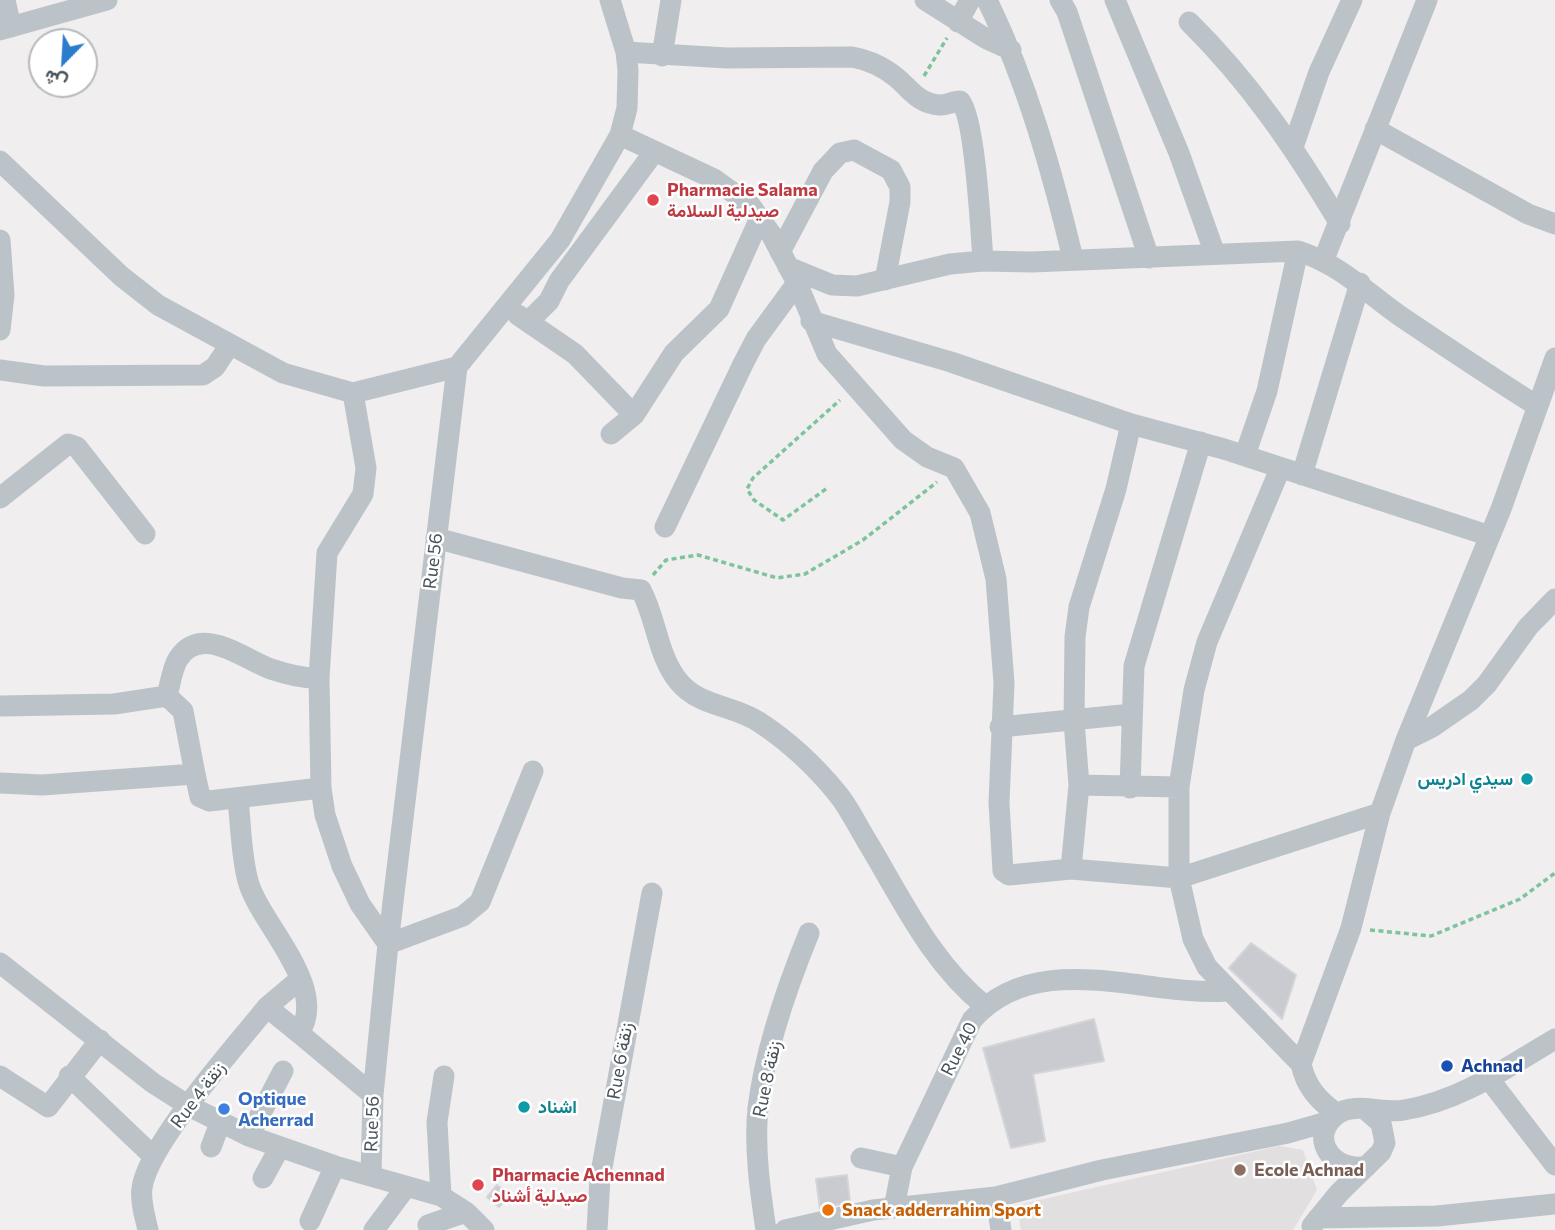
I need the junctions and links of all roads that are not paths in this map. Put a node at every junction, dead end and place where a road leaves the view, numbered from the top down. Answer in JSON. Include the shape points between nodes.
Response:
{"nodes":[{"id":1,"x":5,"y":0,"type":"edge"},
{"id":2,"x":107,"y":0,"type":"edge"},
{"id":3,"x":610,"y":0,"type":"edge"},
{"id":4,"x":671,"y":0,"type":"edge"},
{"id":5,"x":925,"y":0,"type":"edge"},
{"id":6,"x":970,"y":0,"type":"edge"},
{"id":7,"x":987,"y":0,"type":"edge"},
{"id":8,"x":1059,"y":0,"type":"edge"},
{"id":9,"x":1115,"y":0,"type":"edge"},
{"id":10,"x":1352,"y":0,"type":"edge"},
{"id":11,"x":1427,"y":0,"type":"edge"},
{"id":12,"x":958,"y":22,"type":"junction"},
{"id":13,"x":1189,"y":22,"type":"dead end"},
{"id":14,"x":6,"y":28,"type":"edge"},
{"id":15,"x":1012,"y":50,"type":"junction"},
{"id":16,"x":626,"y":52,"type":"junction"},
{"id":17,"x":662,"y":56,"type":"junction"},
{"id":18,"x":1376,"y":129,"type":"junction"},
{"id":19,"x":620,"y":135,"type":"junction"},
{"id":20,"x":1293,"y":147,"type":"junction"},
{"id":21,"x":654,"y":152,"type":"junction"},
{"id":22,"x":6,"y":166,"type":"edge"},
{"id":23,"x":761,"y":218,"type":"junction"},
{"id":24,"x":1340,"y":223,"type":"junction"},
{"id":25,"x":1555,"y":224,"type":"edge"},
{"id":26,"x":0,"y":240,"type":"edge"},
{"id":27,"x":1297,"y":251,"type":"junction"},
{"id":28,"x":1216,"y":254,"type":"junction"},
{"id":29,"x":1149,"y":258,"type":"junction"},
{"id":30,"x":1073,"y":260,"type":"junction"},
{"id":31,"x":1324,"y":260,"type":"junction"},
{"id":32,"x":983,"y":261,"type":"junction"},
{"id":33,"x":788,"y":267,"type":"junction"},
{"id":34,"x":885,"y":279,"type":"junction"},
{"id":35,"x":1360,"y":283,"type":"junction"},
{"id":36,"x":505,"y":306,"type":"junction"},
{"id":37,"x":811,"y":321,"type":"junction"},
{"id":38,"x":528,"y":322,"type":"junction"},
{"id":39,"x":0,"y":330,"type":"edge"},
{"id":40,"x":229,"y":346,"type":"junction"},
{"id":41,"x":1555,"y":358,"type":"edge"},
{"id":42,"x":457,"y":367,"type":"junction"},
{"id":43,"x":0,"y":370,"type":"edge"},
{"id":44,"x":353,"y":393,"type":"junction"},
{"id":45,"x":1537,"y":406,"type":"junction"},
{"id":46,"x":634,"y":415,"type":"junction"},
{"id":47,"x":1131,"y":424,"type":"junction"},
{"id":48,"x":611,"y":434,"type":"dead end"},
{"id":49,"x":1201,"y":442,"type":"junction"},
{"id":50,"x":1244,"y":455,"type":"junction"},
{"id":51,"x":1280,"y":469,"type":"junction"},
{"id":52,"x":1302,"y":475,"type":"junction"},
{"id":53,"x":0,"y":498,"type":"edge"},
{"id":54,"x":665,"y":527,"type":"dead end"},
{"id":55,"x":145,"y":534,"type":"dead end"},
{"id":56,"x":1490,"y":536,"type":"junction"},
{"id":57,"x":436,"y":538,"type":"junction"},
{"id":58,"x":1555,"y":598,"type":"edge"},
{"id":59,"x":319,"y":678,"type":"junction"},
{"id":60,"x":167,"y":696,"type":"junction"},
{"id":61,"x":0,"y":706,"type":"edge"},
{"id":62,"x":1132,"y":714,"type":"junction"},
{"id":63,"x":1074,"y":721,"type":"junction"},
{"id":64,"x":1000,"y":727,"type":"junction"},
{"id":65,"x":1406,"y":740,"type":"junction"},
{"id":66,"x":533,"y":771,"type":"dead end"},
{"id":67,"x":195,"y":774,"type":"junction"},
{"id":68,"x":0,"y":783,"type":"edge"},
{"id":69,"x":1079,"y":785,"type":"junction"},
{"id":70,"x":1179,"y":786,"type":"junction"},
{"id":71,"x":321,"y":788,"type":"junction"},
{"id":72,"x":1130,"y":788,"type":"junction"},
{"id":73,"x":238,"y":800,"type":"junction"},
{"id":74,"x":1380,"y":813,"type":"junction"},
{"id":75,"x":1071,"y":869,"type":"junction"},
{"id":76,"x":1180,"y":878,"type":"junction"},
{"id":77,"x":652,"y":893,"type":"dead end"},
{"id":78,"x":809,"y":933,"type":"dead end"},
{"id":79,"x":388,"y":943,"type":"junction"},
{"id":80,"x":0,"y":963,"type":"edge"},
{"id":81,"x":299,"y":980,"type":"junction"},
{"id":82,"x":1227,"y":991,"type":"junction"},
{"id":83,"x":985,"y":1006,"type":"junction"},
{"id":84,"x":267,"y":1007,"type":"junction"},
{"id":85,"x":299,"y":1033,"type":"junction"},
{"id":86,"x":1555,"y":1039,"type":"edge"},
{"id":87,"x":100,"y":1040,"type":"junction"},
{"id":88,"x":1301,"y":1064,"type":"junction"},
{"id":89,"x":283,"y":1071,"type":"dead end"},
{"id":90,"x":0,"y":1076,"type":"edge"},
{"id":91,"x":69,"y":1076,"type":"junction"},
{"id":92,"x":444,"y":1076,"type":"dead end"},
{"id":93,"x":1489,"y":1079,"type":"junction"},
{"id":94,"x":373,"y":1095,"type":"junction"},
{"id":95,"x":189,"y":1106,"type":"junction"},
{"id":96,"x":1366,"y":1110,"type":"junction"},
{"id":97,"x":1403,"y":1111,"type":"junction"},
{"id":98,"x":220,"y":1123,"type":"junction"},
{"id":99,"x":1330,"y":1124,"type":"junction"},
{"id":100,"x":1384,"y":1133,"type":"junction"},
{"id":101,"x":249,"y":1136,"type":"junction"},
{"id":102,"x":211,"y":1147,"type":"dead end"},
{"id":103,"x":281,"y":1147,"type":"junction"},
{"id":104,"x":154,"y":1157,"type":"junction"},
{"id":105,"x":861,"y":1158,"type":"dead end"},
{"id":106,"x":1338,"y":1164,"type":"junction"},
{"id":107,"x":1555,"y":1165,"type":"edge"},
{"id":108,"x":335,"y":1166,"type":"junction"},
{"id":109,"x":1367,"y":1166,"type":"junction"},
{"id":110,"x":902,"y":1167,"type":"junction"},
{"id":111,"x":370,"y":1175,"type":"junction"},
{"id":112,"x":262,"y":1178,"type":"dead end"},
{"id":113,"x":406,"y":1187,"type":"junction"},
{"id":114,"x":1339,"y":1193,"type":"junction"},
{"id":115,"x":441,"y":1196,"type":"junction"},
{"id":116,"x":996,"y":1197,"type":"junction"},
{"id":117,"x":1555,"y":1204,"type":"edge"},
{"id":118,"x":466,"y":1212,"type":"junction"},
{"id":119,"x":882,"y":1216,"type":"edge"},
{"id":120,"x":310,"y":1221,"type":"dead end"},
{"id":121,"x":842,"y":1223,"type":"edge"},
{"id":122,"x":1313,"y":1224,"type":"edge"},
{"id":123,"x":428,"y":1225,"type":"dead end"},
{"id":124,"x":796,"y":1229,"type":"edge"},
{"id":125,"x":148,"y":1230,"type":"edge"},
{"id":126,"x":374,"y":1230,"type":"edge"},
{"id":127,"x":484,"y":1230,"type":"edge"},
{"id":128,"x":597,"y":1230,"type":"edge"},
{"id":129,"x":766,"y":1230,"type":"edge"},
{"id":130,"x":1001,"y":1230,"type":"edge"}],
"edges":[{"from":1,"to":14,"type":"street"},
{"from":2,"to":14,"type":"street"},
{"from":3,"to":16,"type":"street"},
{"from":4,"to":17,"type":"street"},
{"from":5,"to":12,"type":"street"},
{"from":6,"to":12,"type":"street"},
{"from":7,"to":15,"type":"street"},
{"from":8,"to":29,"type":"street","via":[[1068,12]]},
{"from":9,"to":28,"type":"street"},
{"from":10,"to":20,"type":"street","via":[[1319,72]]},
{"from":11,"to":18,"type":"street"},
{"from":12,"to":15,"type":"street"},
{"from":13,"to":20,"type":"street","via":[[1251,89]]},
{"from":15,"to":30,"type":"street"},
{"from":16,"to":17,"type":"street"},
{"from":16,"to":19,"type":"street","via":[[627,108]]},
{"from":17,"to":32,"type":"street","via":[[852,57],[886,71],[912,95],[939,105],[957,100],[966,109]]},
{"from":18,"to":24,"type":"street"},
{"from":18,"to":25,"type":"street","via":[[1528,214]]},
{"from":19,"to":21,"type":"street"},
{"from":19,"to":36,"type":"street","via":[[560,240]]},
{"from":20,"to":24,"type":"street"},
{"from":21,"to":23,"type":"street","via":[[734,191]]},
{"from":21,"to":38,"type":"street","via":[[549,301]]},
{"from":22,"to":40,"type":"street","via":[[158,306]]},
{"from":23,"to":33,"type":"street"},
{"from":23,"to":46,"type":"street","via":[[719,309],[674,353]]},
{"from":24,"to":31,"type":"street"},
{"from":26,"to":39,"type":"street","via":[[4,295]]},
{"from":27,"to":28,"type":"street"},
{"from":27,"to":31,"type":"street"},
{"from":27,"to":50,"type":"street","via":[[1267,391]]},
{"from":28,"to":29,"type":"street"},
{"from":29,"to":30,"type":"street"},
{"from":30,"to":32,"type":"street"},
{"from":31,"to":35,"type":"street"},
{"from":32,"to":34,"type":"street"},
{"from":33,"to":34,"type":"street","via":[[832,285],[867,285]]},
{"from":33,"to":34,"type":"street","via":[[822,171],[840,153],[854,150],[891,170],[900,187]]},
{"from":33,"to":37,"type":"street"},
{"from":33,"to":54,"type":"street"},
{"from":35,"to":45,"type":"street","via":[[1403,319]]},
{"from":35,"to":52,"type":"street"},
{"from":36,"to":38,"type":"street"},
{"from":36,"to":42,"type":"street"},
{"from":37,"to":47,"type":"street","via":[[951,362]]},
{"from":37,"to":64,"type":"street","via":[[827,354],[914,448],[954,468],[980,513],[992,553],[1004,683]]},
{"from":38,"to":46,"type":"street","via":[[575,354]]},
{"from":40,"to":43,"type":"street","via":[[215,367],[203,375],[44,376]]},
{"from":40,"to":44,"type":"street","via":[[283,373]]},
{"from":41,"to":45,"type":"street"},
{"from":42,"to":44,"type":"street"},
{"from":42,"to":57,"type":"street","name":"Rue 56"},
{"from":44,"to":59,"type":"street","via":[[364,446],[363,494],[327,553]]},
{"from":45,"to":56,"type":"street"},
{"from":46,"to":48,"type":"street"},
{"from":47,"to":49,"type":"street"},
{"from":47,"to":63,"type":"street","via":[[1079,607]]},
{"from":49,"to":50,"type":"street"},
{"from":49,"to":62,"type":"street","via":[[1134,666]]},
{"from":50,"to":51,"type":"street"},
{"from":51,"to":52,"type":"street"},
{"from":51,"to":70,"type":"street","via":[[1207,642],[1194,690]]},
{"from":52,"to":56,"type":"street"},
{"from":53,"to":55,"type":"street","via":[[68,444],[77,447]]},
{"from":56,"to":65,"type":"street"},
{"from":57,"to":79,"type":"street","name":"Rue 56"},
{"from":57,"to":83,"type":"street","via":[[641,590],[662,655],[679,681],[692,696],[757,720],[808,760],[839,796],[958,985]]},
{"from":58,"to":65,"type":"street","via":[[1471,700]]},
{"from":59,"to":60,"type":"street","via":[[272,669],[209,642],[192,645],[178,660]]},
{"from":59,"to":71,"type":"street"},
{"from":60,"to":61,"type":"street","via":[[114,704]]},
{"from":60,"to":67,"type":"street","via":[[183,711]]},
{"from":62,"to":63,"type":"street"},
{"from":62,"to":72,"type":"street"},
{"from":63,"to":64,"type":"street"},
{"from":63,"to":69,"type":"street"},
{"from":64,"to":75,"type":"street","via":[[1001,867],[1009,875]]},
{"from":65,"to":74,"type":"street"},
{"from":66,"to":79,"type":"street","via":[[480,902],[463,916]]},
{"from":67,"to":68,"type":"street","via":[[42,785]]},
{"from":67,"to":73,"type":"street","via":[[204,800]]},
{"from":69,"to":72,"type":"street"},
{"from":69,"to":75,"type":"street"},
{"from":70,"to":72,"type":"street"},
{"from":70,"to":76,"type":"street"},
{"from":71,"to":73,"type":"street"},
{"from":71,"to":79,"type":"street","via":[[342,866],[360,904]]},
{"from":73,"to":81,"type":"street","via":[[248,881]]},
{"from":74,"to":76,"type":"street"},
{"from":74,"to":88,"type":"street","via":[[1351,928]]},
{"from":75,"to":76,"type":"street"},
{"from":76,"to":82,"type":"street","via":[[1193,939],[1207,967]]},
{"from":77,"to":128,"type":"street","name":"Rue 6 زنقة","via":[[600,1178]]},
{"from":78,"to":129,"type":"street","name":"Rue 8 زنقة","via":[[791,976],[758,1108],[760,1193]]},
{"from":79,"to":94,"type":"street","name":"Rue 56"},
{"from":80,"to":87,"type":"street"},
{"from":81,"to":84,"type":"street","name":"Rue 4 زنقة"},
{"from":81,"to":85,"type":"street","via":[[307,1021]]},
{"from":82,"to":83,"type":"street","name":"Rue 40","via":[[1199,993],[1072,977],[1031,985]]},
{"from":82,"to":88,"type":"street"},
{"from":83,"to":110,"type":"street","name":"Rue 40","via":[[972,1020]]},
{"from":84,"to":85,"type":"street"},
{"from":84,"to":95,"type":"street","name":"Rue 4 زنقة"},
{"from":85,"to":94,"type":"street"},
{"from":86,"to":93,"type":"street"},
{"from":87,"to":91,"type":"street"},
{"from":87,"to":95,"type":"street"},
{"from":88,"to":99,"type":"street","via":[[1304,1079]]},
{"from":89,"to":101,"type":"street"},
{"from":90,"to":91,"type":"street","via":[[48,1107]]},
{"from":91,"to":104,"type":"street"},
{"from":92,"to":115,"type":"street","via":[[438,1122]]},
{"from":93,"to":97,"type":"street","via":[[1454,1096]]},
{"from":93,"to":107,"type":"street"},
{"from":94,"to":111,"type":"street","name":"Rue 56"},
{"from":95,"to":98,"type":"street"},
{"from":95,"to":104,"type":"street","name":"Rue 4 زنقة"},
{"from":96,"to":97,"type":"street"},
{"from":96,"to":99,"type":"street","via":[[1356,1108]]},
{"from":96,"to":100,"type":"street"},
{"from":97,"to":100,"type":"street"},
{"from":98,"to":101,"type":"street"},
{"from":98,"to":102,"type":"street"},
{"from":99,"to":106,"type":"street","via":[[1331,1157]]},
{"from":99,"to":116,"type":"street","via":[[1102,1170]]},
{"from":100,"to":109,"type":"street","via":[[1381,1153]]},
{"from":101,"to":103,"type":"street"},
{"from":103,"to":108,"type":"street"},
{"from":103,"to":112,"type":"street"},
{"from":104,"to":125,"type":"street","name":"Rue 4 زنقة","via":[[141,1191]]},
{"from":105,"to":110,"type":"street"},
{"from":106,"to":109,"type":"street"},
{"from":106,"to":114,"type":"street"},
{"from":108,"to":111,"type":"street"},
{"from":108,"to":120,"type":"street"},
{"from":109,"to":114,"type":"street"},
{"from":110,"to":119,"type":"street","name":"Rue 40"},
{"from":111,"to":113,"type":"street"},
{"from":113,"to":115,"type":"street"},
{"from":113,"to":126,"type":"street"},
{"from":114,"to":122,"type":"street"},
{"from":115,"to":118,"type":"street"},
{"from":116,"to":119,"type":"street"},
{"from":116,"to":130,"type":"street"},
{"from":117,"to":122,"type":"street"},
{"from":118,"to":123,"type":"street"},
{"from":118,"to":127,"type":"street"},
{"from":119,"to":121,"type":"street"},
{"from":121,"to":124,"type":"street"}]}
